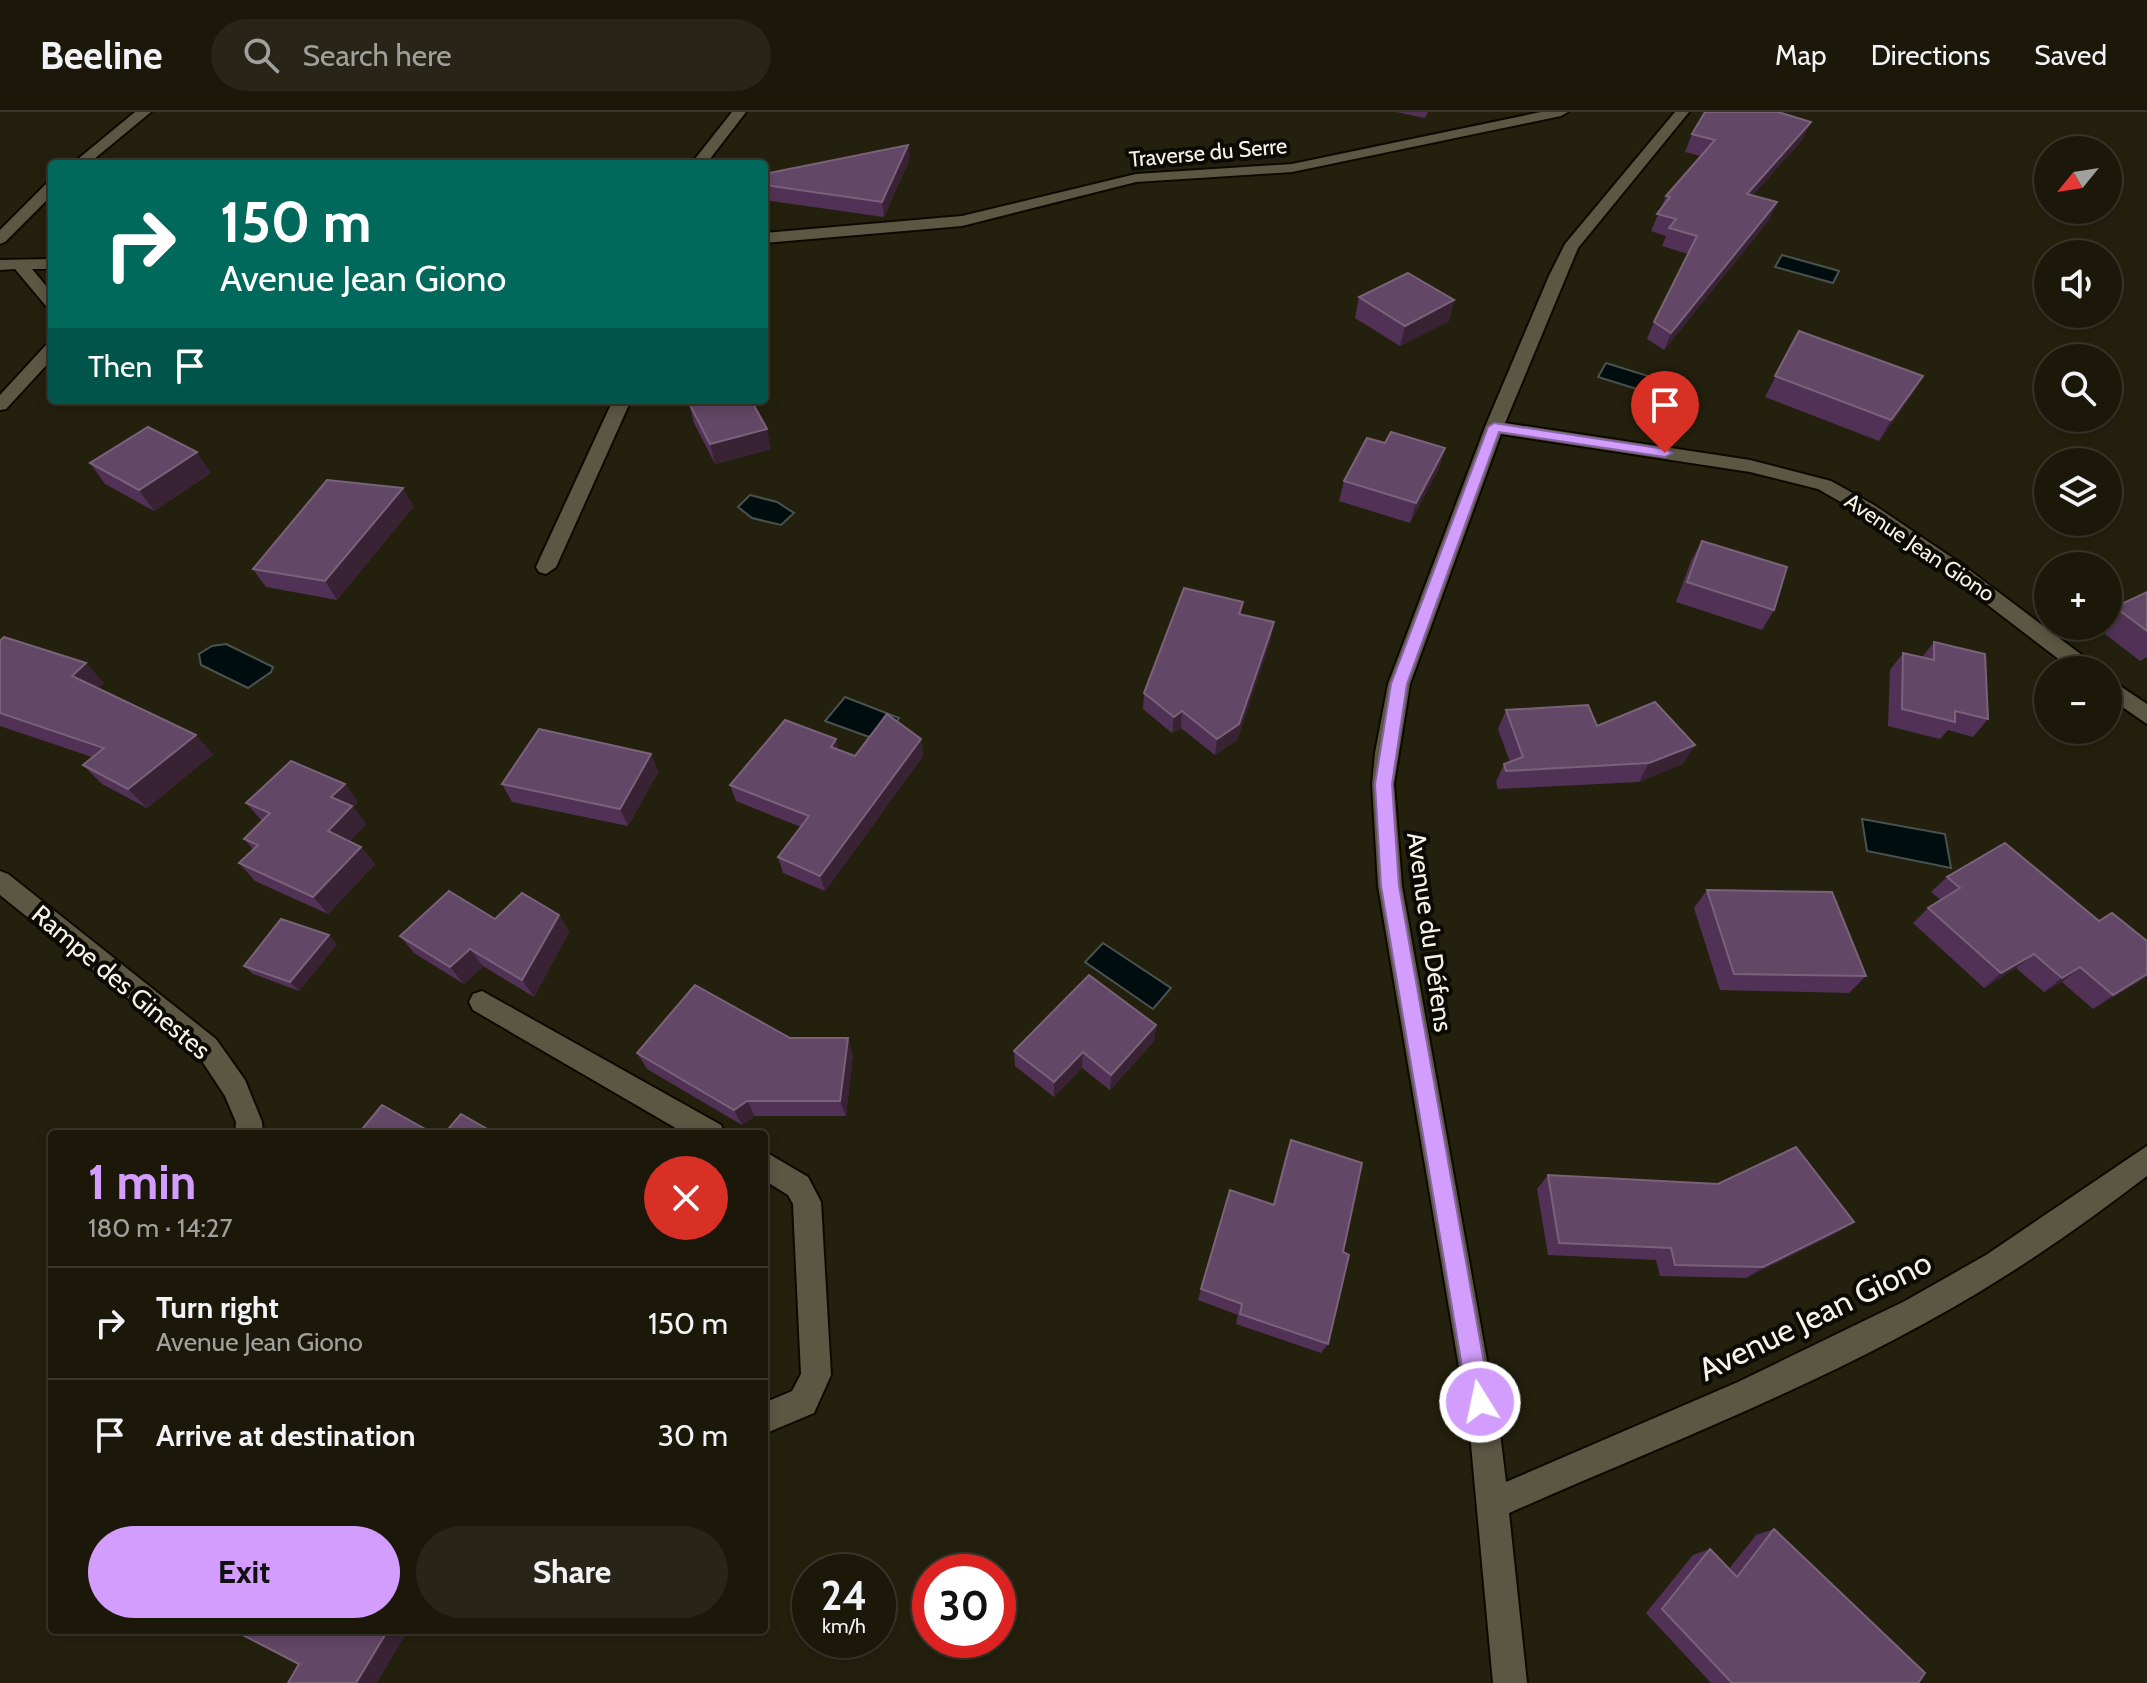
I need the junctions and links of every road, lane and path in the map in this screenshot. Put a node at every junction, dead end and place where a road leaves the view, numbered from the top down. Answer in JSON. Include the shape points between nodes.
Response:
{"nodes":[{"id":1,"x":144,"y":112,"type":"edge"},
{"id":2,"x":739,"y":112,"type":"edge"},
{"id":3,"x":1561,"y":112,"type":"edge"},
{"id":4,"x":1682,"y":112,"type":"edge"},
{"id":5,"x":84,"y":160,"type":"edge"},
{"id":6,"x":701,"y":160,"type":"edge"},
{"id":7,"x":48,"y":190,"type":"edge"},
{"id":8,"x":768,"y":238,"type":"edge"},
{"id":9,"x":0,"y":239,"type":"edge"},
{"id":10,"x":48,"y":264,"type":"edge"},
{"id":11,"x":0,"y":265,"type":"edge"},
{"id":12,"x":20,"y":265,"type":"junction"},
{"id":13,"x":48,"y":298,"type":"edge"},
{"id":14,"x":48,"y":353,"type":"edge"},
{"id":15,"x":620,"y":404,"type":"edge"},
{"id":16,"x":0,"y":405,"type":"edge"},
{"id":17,"x":1494,"y":427,"type":"junction"},
{"id":18,"x":546,"y":567,"type":"dead end"},
{"id":19,"x":2069,"y":656,"type":"edge"},
{"id":20,"x":2122,"y":697,"type":"edge"},
{"id":21,"x":2147,"y":716,"type":"edge"},
{"id":22,"x":0,"y":881,"type":"edge"},
{"id":23,"x":482,"y":1002,"type":"dead end"},
{"id":24,"x":254,"y":1130,"type":"edge"},
{"id":25,"x":704,"y":1130,"type":"edge"},
{"id":26,"x":2147,"y":1159,"type":"edge"},
{"id":27,"x":768,"y":1167,"type":"edge"},
{"id":28,"x":768,"y":1417,"type":"edge"},
{"id":29,"x":1494,"y":1503,"type":"junction"},
{"id":30,"x":1510,"y":1683,"type":"edge"}],
"edges":[{"from":1,"to":5,"type":"street"},
{"from":2,"to":6,"type":"street"},
{"from":3,"to":8,"type":"street","name":"Traverse du Serre","via":[[1292,168],[1136,178],[962,221]]},
{"from":4,"to":17,"type":"street","name":"Avenue du Défens","via":[[1571,247]]},
{"from":7,"to":9,"type":"street"},
{"from":10,"to":12,"type":"street"},
{"from":11,"to":12,"type":"street"},
{"from":12,"to":13,"type":"street"},
{"from":14,"to":16,"type":"street"},
{"from":15,"to":18,"type":"street"},
{"from":17,"to":19,"type":"street","name":"Avenue Jean Giono","via":[[1765,468],[1824,485],[1953,568]]},
{"from":17,"to":29,"type":"street","name":"Avenue du Défens","via":[[1399,684],[1383,784],[1390,886]]},
{"from":20,"to":21,"type":"street"},
{"from":22,"to":24,"type":"street","name":"Rampe des Ginestes","via":[[207,1047],[236,1089]]},
{"from":23,"to":25,"type":"street"},
{"from":26,"to":29,"type":"street","name":"Avenue Jean Giono","via":[[2100,1198],[1987,1273],[1812,1362]]},
{"from":27,"to":28,"type":"street","via":[[798,1186],[807,1202],[816,1375],[803,1402]]},
{"from":29,"to":30,"type":"street","name":"Avenue du Défens"}]}
